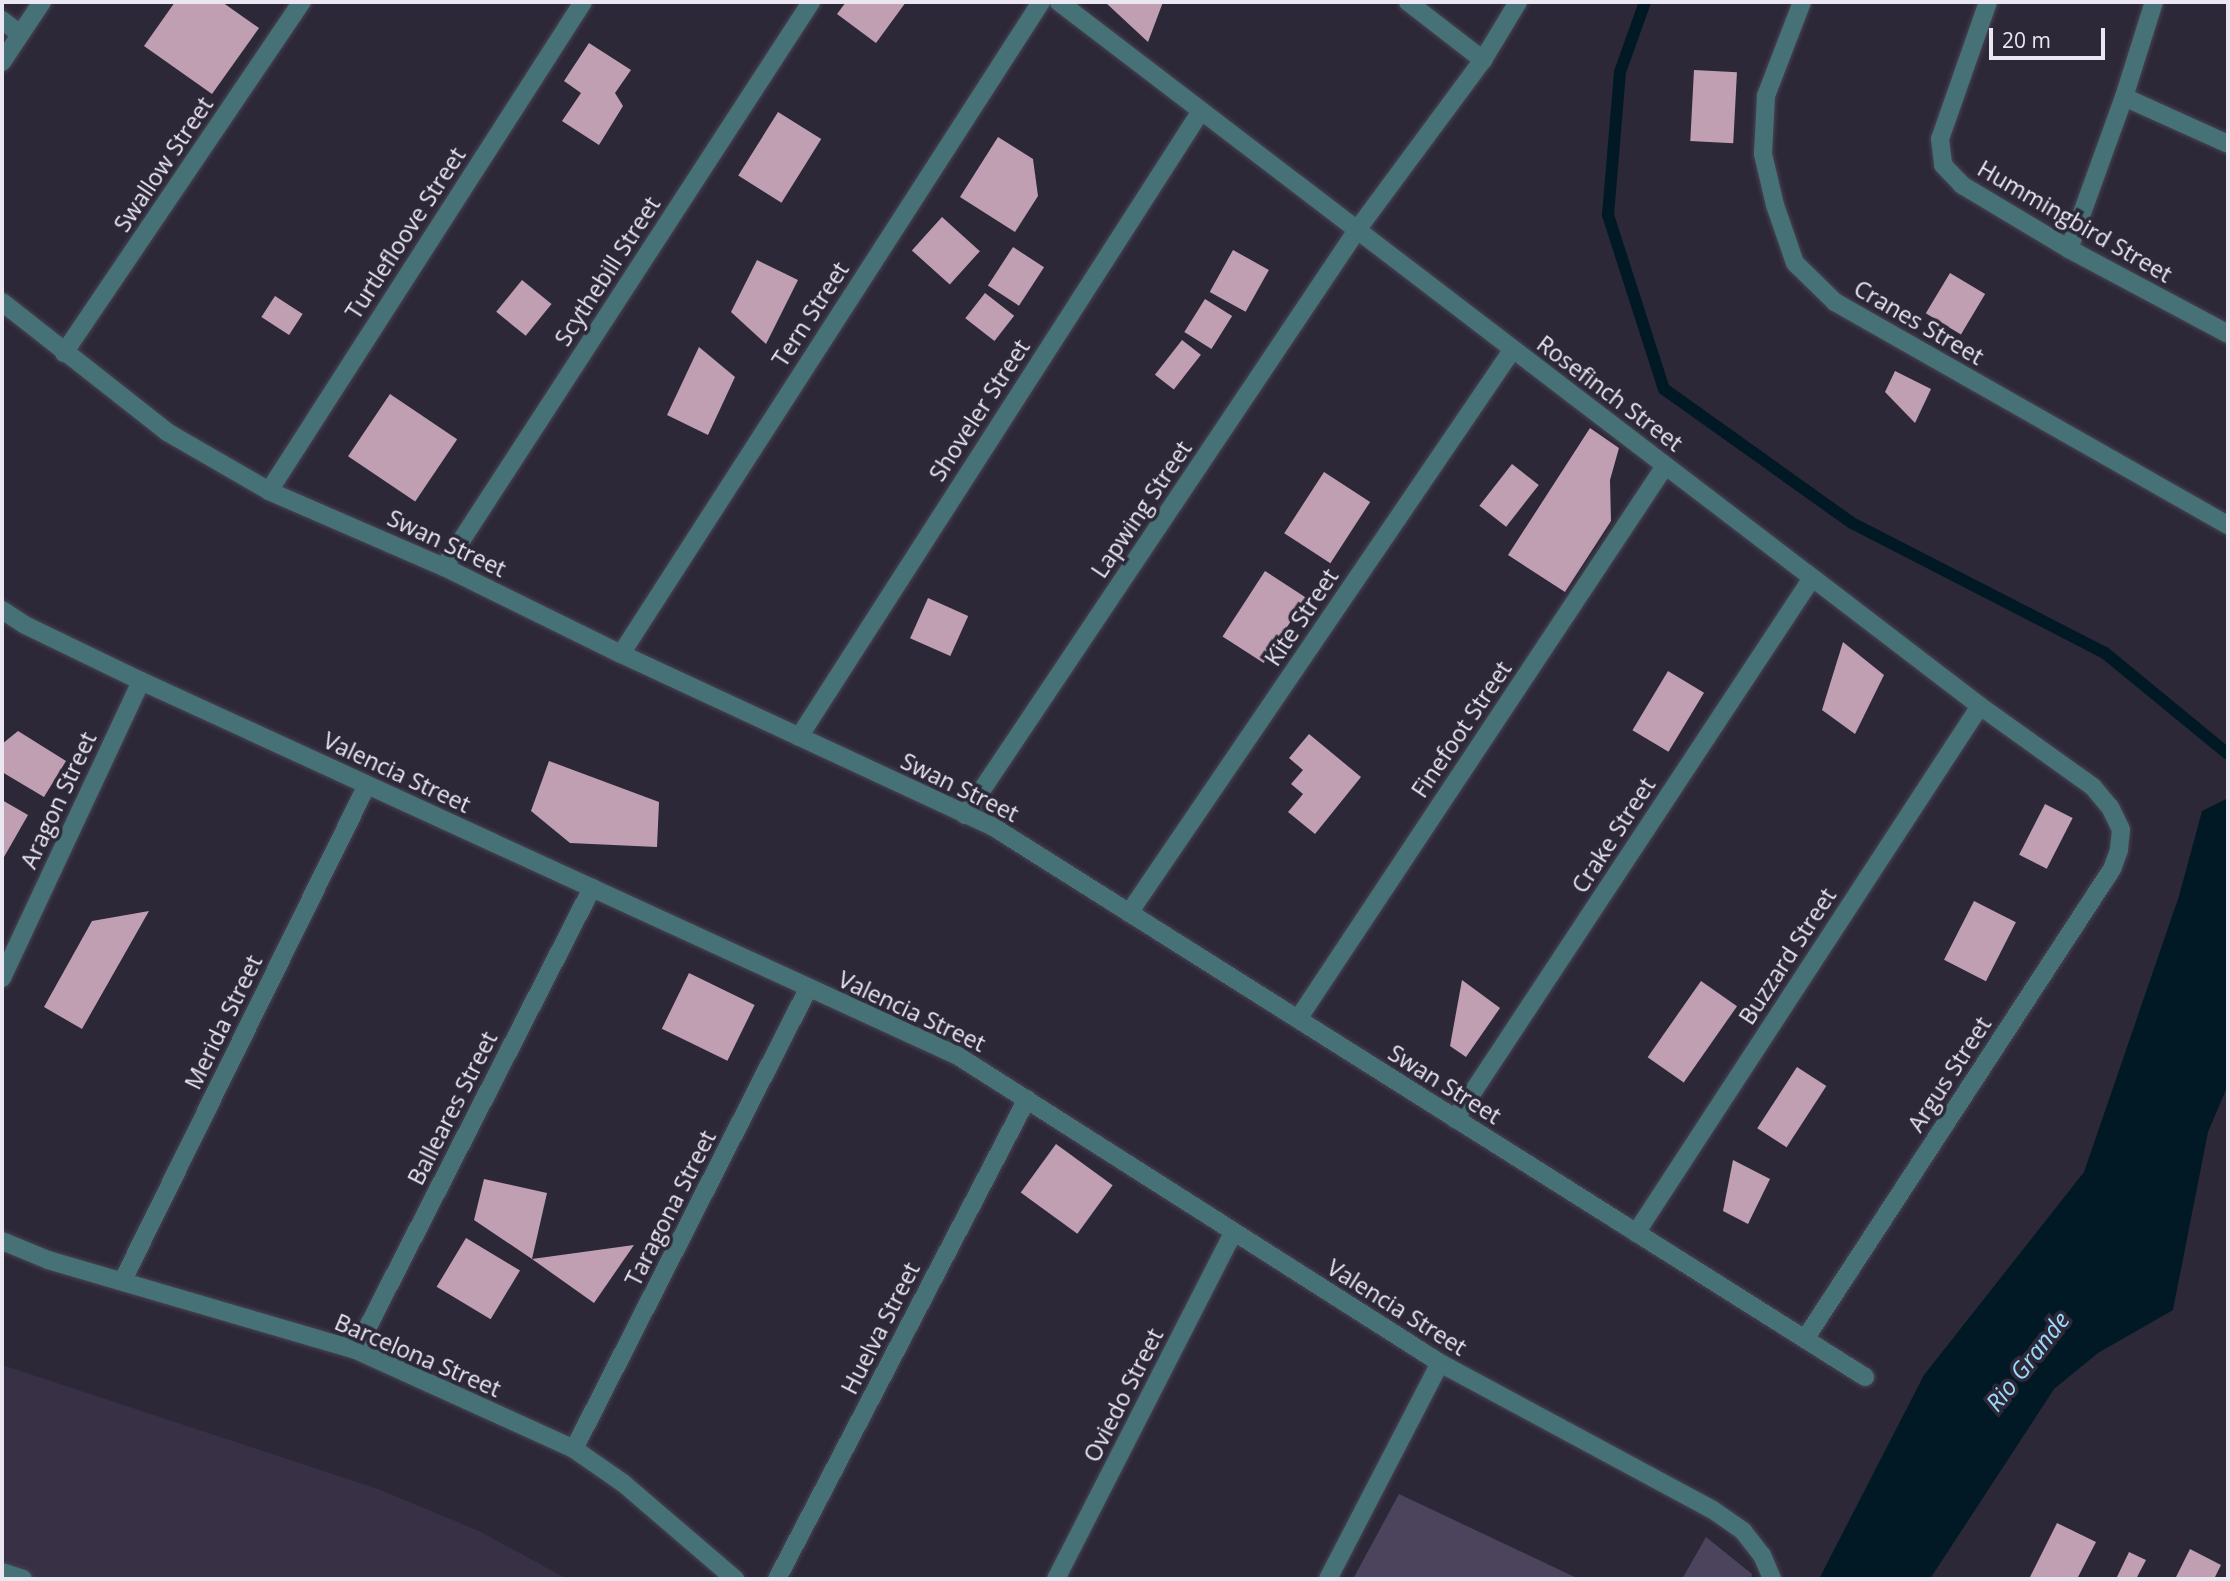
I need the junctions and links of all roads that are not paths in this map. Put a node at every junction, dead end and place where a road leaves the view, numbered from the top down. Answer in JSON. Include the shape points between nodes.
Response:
{"nodes":[{"id":1,"x":42,"y":2,"type":"edge"},
{"id":2,"x":302,"y":2,"type":"edge"},
{"id":3,"x":583,"y":2,"type":"edge"},
{"id":4,"x":811,"y":2,"type":"edge"},
{"id":5,"x":1041,"y":2,"type":"edge"},
{"id":6,"x":1059,"y":2,"type":"edge"},
{"id":7,"x":1408,"y":2,"type":"edge"},
{"id":8,"x":1518,"y":2,"type":"edge"},
{"id":9,"x":1802,"y":2,"type":"edge"},
{"id":10,"x":1988,"y":2,"type":"edge"},
{"id":11,"x":2154,"y":2,"type":"edge"},
{"id":12,"x":2,"y":20,"type":"edge"},
{"id":13,"x":20,"y":34,"type":"junction"},
{"id":14,"x":1483,"y":60,"type":"junction"},
{"id":15,"x":2,"y":62,"type":"edge"},
{"id":16,"x":2124,"y":97,"type":"junction"},
{"id":17,"x":1201,"y":111,"type":"junction"},
{"id":18,"x":2228,"y":144,"type":"edge"},
{"id":19,"x":1357,"y":230,"type":"junction"},
{"id":20,"x":2069,"y":249,"type":"junction"},
{"id":21,"x":2,"y":302,"type":"edge"},
{"id":22,"x":2228,"y":334,"type":"edge"},
{"id":23,"x":1513,"y":349,"type":"junction"},
{"id":24,"x":64,"y":353,"type":"junction"},
{"id":25,"x":1665,"y":466,"type":"junction"},
{"id":26,"x":269,"y":491,"type":"junction"},
{"id":27,"x":2228,"y":525,"type":"edge"},
{"id":28,"x":444,"y":567,"type":"junction"},
{"id":29,"x":1812,"y":578,"type":"junction"},
{"id":30,"x":2,"y":610,"type":"edge"},
{"id":31,"x":621,"y":654,"type":"junction"},
{"id":32,"x":141,"y":681,"type":"junction"},
{"id":33,"x":1980,"y":706,"type":"junction"},
{"id":34,"x":799,"y":737,"type":"junction"},
{"id":35,"x":367,"y":785,"type":"junction"},
{"id":36,"x":965,"y":815,"type":"junction"},
{"id":37,"x":2121,"y":830,"type":"joint"},
{"id":38,"x":592,"y":888,"type":"junction"},
{"id":39,"x":1129,"y":913,"type":"junction"},
{"id":40,"x":2,"y":978,"type":"edge"},
{"id":41,"x":808,"y":989,"type":"junction"},
{"id":42,"x":1298,"y":1019,"type":"junction"},
{"id":43,"x":1027,"y":1099,"type":"junction"},
{"id":44,"x":1455,"y":1119,"type":"junction"},
{"id":45,"x":1233,"y":1233,"type":"junction"},
{"id":46,"x":1636,"y":1233,"type":"junction"},
{"id":47,"x":2,"y":1241,"type":"edge"},
{"id":48,"x":123,"y":1280,"type":"junction"},
{"id":49,"x":1805,"y":1339,"type":"junction"},
{"id":50,"x":356,"y":1350,"type":"junction"},
{"id":51,"x":1440,"y":1363,"type":"junction"},
{"id":52,"x":1865,"y":1377,"type":"dead end"},
{"id":53,"x":574,"y":1449,"type":"junction"},
{"id":54,"x":2,"y":1572,"type":"edge"},
{"id":55,"x":23,"y":1579,"type":"edge"},
{"id":56,"x":735,"y":1579,"type":"edge"},
{"id":57,"x":777,"y":1579,"type":"edge"},
{"id":58,"x":1056,"y":1579,"type":"edge"},
{"id":59,"x":1328,"y":1579,"type":"edge"},
{"id":60,"x":1772,"y":1579,"type":"edge"}],
"edges":[{"from":1,"to":13,"type":"street"},
{"from":2,"to":24,"type":"street","name":"Swallow Street"},
{"from":3,"to":26,"type":"street","name":"Turtlefloove Street"},
{"from":4,"to":28,"type":"street","name":"Scythebill Street"},
{"from":5,"to":31,"type":"street","name":"Tern Street"},
{"from":6,"to":17,"type":"street","name":"Rosefinch Street"},
{"from":7,"to":14,"type":"street"},
{"from":8,"to":14,"type":"street","name":"Lapwing Street"},
{"from":9,"to":27,"type":"street","name":"Cranes Street","via":[[1766,96],[1763,154],[1795,262],[1835,302]]},
{"from":10,"to":20,"type":"street","name":"Hummingbird Street","via":[[1940,139],[1943,165],[1962,185]]},
{"from":11,"to":16,"type":"street"},
{"from":12,"to":13,"type":"street"},
{"from":13,"to":15,"type":"street"},
{"from":14,"to":19,"type":"street","name":"Lapwing Street"},
{"from":16,"to":18,"type":"street"},
{"from":16,"to":20,"type":"street"},
{"from":17,"to":19,"type":"street","name":"Rosefinch Street"},
{"from":17,"to":34,"type":"street","name":"Shoveler Street"},
{"from":19,"to":23,"type":"street","name":"Rosefinch Street"},
{"from":19,"to":36,"type":"street","name":"Lapwing Street"},
{"from":20,"to":22,"type":"street","name":"Hummingbird Street"},
{"from":21,"to":24,"type":"street","name":"Swan Street"},
{"from":23,"to":25,"type":"street","name":"Rosefinch Street"},
{"from":23,"to":39,"type":"street","name":"Kite Street"},
{"from":24,"to":26,"type":"street","name":"Swan Street","via":[[167,432]]},
{"from":25,"to":29,"type":"street","name":"Rosefinch Street"},
{"from":25,"to":42,"type":"street","name":"Finefoot Street"},
{"from":26,"to":28,"type":"street","name":"Swan Street"},
{"from":28,"to":31,"type":"street","name":"Swan Street"},
{"from":29,"to":33,"type":"street","name":"Rosefinch Street"},
{"from":29,"to":44,"type":"street","name":"Crake Street"},
{"from":30,"to":32,"type":"street","name":"Valencia Street"},
{"from":31,"to":34,"type":"street","name":"Swan Street"},
{"from":32,"to":35,"type":"street","name":"Valencia Street"},
{"from":32,"to":40,"type":"street","name":"Aragon Street"},
{"from":33,"to":37,"type":"street","name":"Rosefinch Street","via":[[2093,787]]},
{"from":33,"to":46,"type":"street","name":"Buzzard Street"},
{"from":34,"to":36,"type":"street","name":"Swan Street"},
{"from":35,"to":38,"type":"street","name":"Valencia Street"},
{"from":35,"to":48,"type":"street","name":"Merida Street"},
{"from":36,"to":39,"type":"street","name":"Swan Street","via":[[995,828]]},
{"from":37,"to":49,"type":"street","name":"Argus Street","via":[[2112,869]]},
{"from":38,"to":41,"type":"street","name":"Valencia Street"},
{"from":38,"to":50,"type":"street","name":"Balleares Street"},
{"from":39,"to":42,"type":"street","name":"Swan Street"},
{"from":41,"to":43,"type":"street","name":"Valencia Street","via":[[958,1056]]},
{"from":41,"to":53,"type":"street","name":"Taragona Street"},
{"from":42,"to":44,"type":"street","name":"Swan Street"},
{"from":43,"to":45,"type":"street","name":"Valencia Street"},
{"from":43,"to":57,"type":"street","name":"Huelva Street"},
{"from":44,"to":46,"type":"street","name":"Swan Street"},
{"from":45,"to":51,"type":"street","name":"Valencia Street"},
{"from":45,"to":58,"type":"street","name":"Oviedo Street"},
{"from":46,"to":49,"type":"street","name":"Swan Street"},
{"from":47,"to":48,"type":"street","name":"Barcelona Street","via":[[48,1260]]},
{"from":48,"to":50,"type":"street","name":"Barcelona Street"},
{"from":49,"to":52,"type":"street","name":"Swan Street"},
{"from":50,"to":53,"type":"street","name":"Barcelona Street"},
{"from":51,"to":59,"type":"street"},
{"from":51,"to":60,"type":"street","name":"Valencia Street","via":[[1713,1510],[1749,1539]]},
{"from":53,"to":56,"type":"street","name":"Barcelona Street","via":[[623,1483]]},
{"from":54,"to":55,"type":"street"}]}
